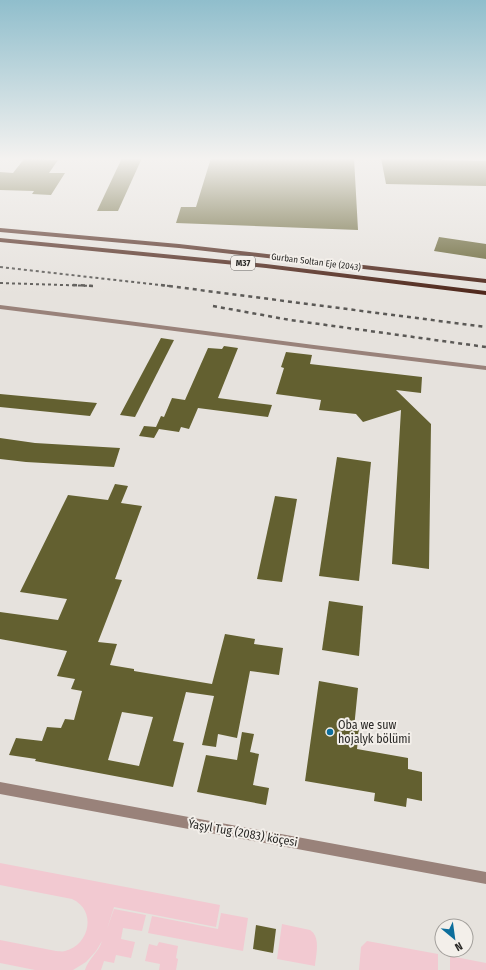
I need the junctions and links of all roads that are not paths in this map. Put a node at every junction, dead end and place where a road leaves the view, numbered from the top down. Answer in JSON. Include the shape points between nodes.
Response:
{"nodes":[{"id":1,"x":0,"y":230,"type":"edge"},
{"id":2,"x":0,"y":240,"type":"edge"},
{"id":3,"x":486,"y":281,"type":"edge"},
{"id":4,"x":486,"y":293,"type":"edge"},
{"id":5,"x":0,"y":307,"type":"edge"},
{"id":6,"x":486,"y":368,"type":"edge"},
{"id":7,"x":0,"y":788,"type":"edge"},
{"id":8,"x":486,"y":878,"type":"edge"}],
"edges":[{"from":1,"to":3,"type":"highway","name":"Gurban Soltan Eje (2043)","number":"M37","via":[[179,246]]},
{"from":2,"to":4,"type":"highway","name":"Gurban Soltan Eje (2043)","number":"M37","via":[[266,266]]},
{"from":5,"to":6,"type":"street"},
{"from":7,"to":8,"type":"street","name":"Ýaşyl Tug (2083) köçesi"}]}
